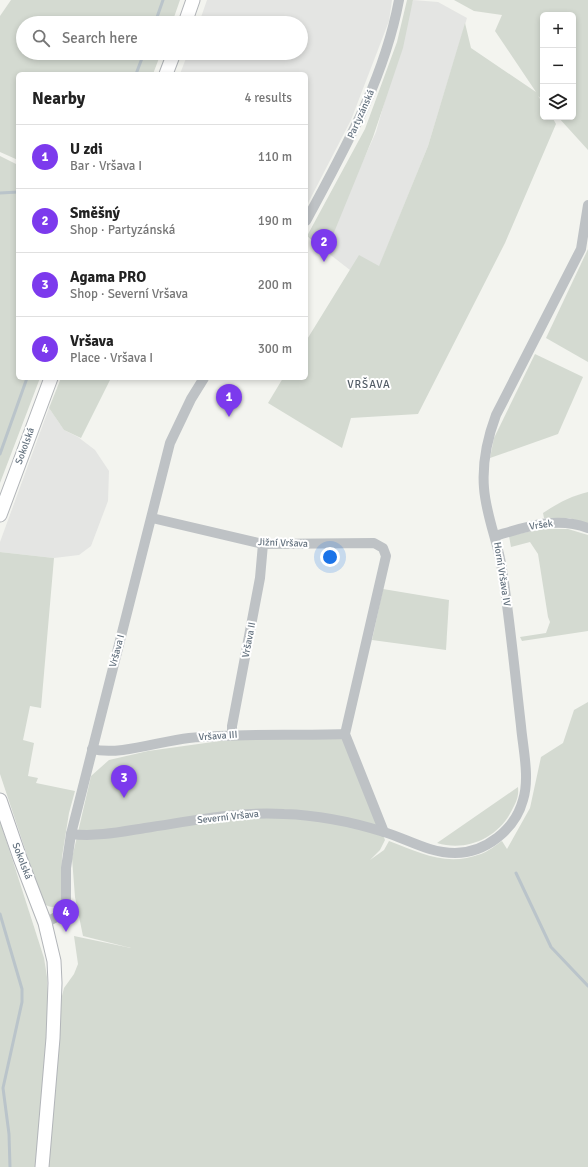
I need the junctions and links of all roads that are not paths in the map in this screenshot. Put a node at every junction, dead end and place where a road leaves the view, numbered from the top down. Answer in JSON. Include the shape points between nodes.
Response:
{"nodes":[{"id":1,"x":193,"y":0,"type":"edge"},
{"id":2,"x":399,"y":0,"type":"edge"},
{"id":3,"x":187,"y":16,"type":"edge"},
{"id":4,"x":171,"y":60,"type":"edge"},
{"id":5,"x":167,"y":72,"type":"edge"},
{"id":6,"x":588,"y":205,"type":"edge"},
{"id":7,"x":308,"y":217,"type":"edge"},
{"id":8,"x":50,"y":380,"type":"edge"},
{"id":9,"x":203,"y":380,"type":"edge"},
{"id":10,"x":0,"y":515,"type":"edge"},
{"id":11,"x":152,"y":518,"type":"junction"},
{"id":12,"x":588,"y":528,"type":"edge"},
{"id":13,"x":495,"y":536,"type":"junction"},
{"id":14,"x":262,"y":544,"type":"junction"},
{"id":15,"x":345,"y":734,"type":"junction"},
{"id":16,"x":232,"y":735,"type":"junction"},
{"id":17,"x":92,"y":749,"type":"junction"},
{"id":18,"x":0,"y":800,"type":"edge"},
{"id":19,"x":384,"y":832,"type":"junction"},
{"id":20,"x":71,"y":834,"type":"junction"},
{"id":21,"x":45,"y":923,"type":"junction"},
{"id":22,"x":42,"y":1167,"type":"edge"}],
"edges":[{"from":1,"to":3,"type":"main road"},
{"from":2,"to":7,"type":"street","name":"Partyzánská","via":[[388,50],[365,107]]},
{"from":4,"to":5,"type":"main road"},
{"from":6,"to":13,"type":"street","name":"Horní Vršava IV","via":[[581,249],[496,415],[490,432],[484,457],[484,488]]},
{"from":8,"to":10,"type":"main road","name":"Sokolská"},
{"from":9,"to":11,"type":"street","name":"Vršava I","via":[[170,443]]},
{"from":11,"to":14,"type":"street","name":"Jižní Vršava"},
{"from":11,"to":17,"type":"street","name":"Vršava I"},
{"from":12,"to":13,"type":"street","name":"Vršek","via":[[563,522],[548,523]]},
{"from":13,"to":19,"type":"street","name":"Horní Vršava IV","via":[[502,568],[514,659],[525,773],[523,802],[507,828],[488,844],[475,850],[455,853],[438,851]]},
{"from":14,"to":15,"type":"street","name":"Jižní Vršava","via":[[374,543],[383,548],[386,556]]},
{"from":14,"to":16,"type":"street","name":"Vršava II","via":[[260,578]]},
{"from":15,"to":16,"type":"street","name":"Vršava III"},
{"from":15,"to":19,"type":"street"},
{"from":16,"to":17,"type":"street","name":"Vršava III","via":[[187,738],[110,752]]},
{"from":17,"to":20,"type":"street","name":"Vršava I"},
{"from":18,"to":21,"type":"main road","name":"Sokolská"},
{"from":19,"to":20,"type":"street","name":"Severní Vršava","via":[[333,820],[261,813],[234,814],[99,835]]},
{"from":20,"to":21,"type":"street","name":"Vršava I","via":[[66,868],[66,905],[62,912]]},
{"from":21,"to":22,"type":"main road","name":"Sokolská","via":[[54,955],[56,983]]}]}
